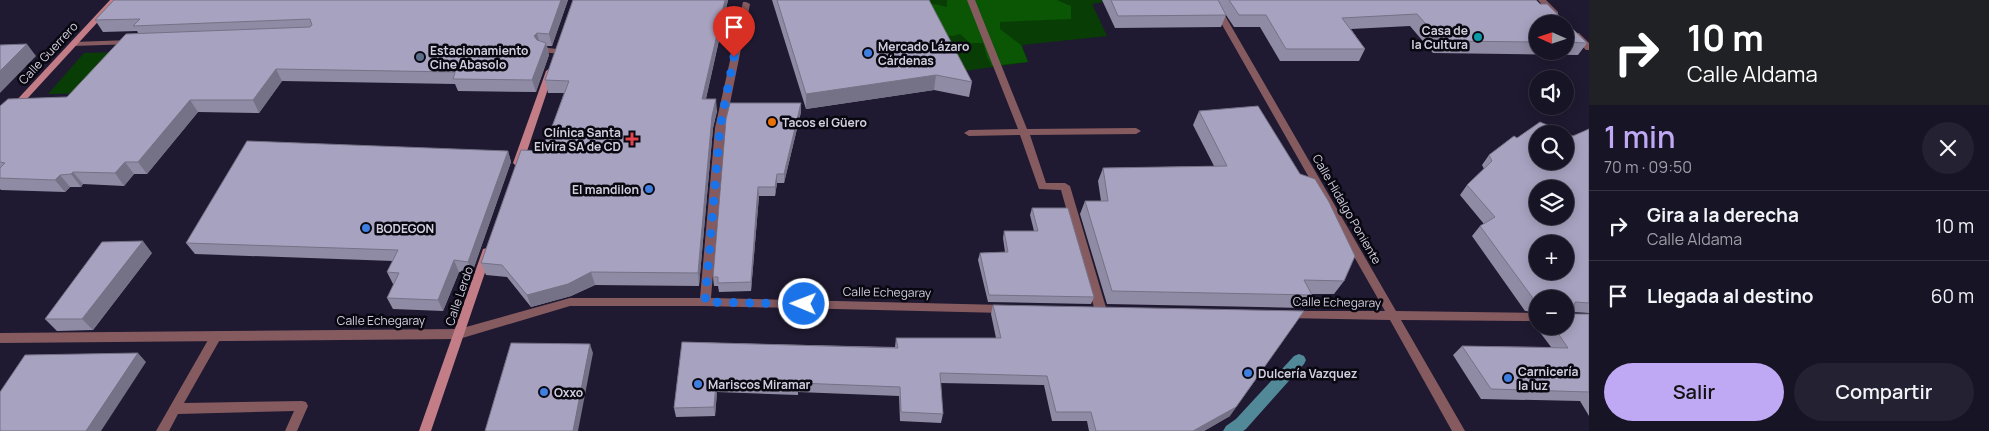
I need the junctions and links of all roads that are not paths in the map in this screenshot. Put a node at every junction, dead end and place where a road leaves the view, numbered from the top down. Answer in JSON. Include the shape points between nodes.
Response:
{"nodes":[{"id":1,"x":114,"y":0,"type":"edge"},
{"id":2,"x":971,"y":0,"type":"edge"},
{"id":3,"x":1212,"y":0,"type":"edge"},
{"id":4,"x":1542,"y":0,"type":"edge"},
{"id":5,"x":746,"y":4,"type":"dead end"},
{"id":6,"x":1556,"y":15,"type":"edge"},
{"id":7,"x":1574,"y":33,"type":"edge"},
{"id":8,"x":143,"y":41,"type":"edge"},
{"id":9,"x":74,"y":44,"type":"junction"},
{"id":10,"x":1589,"y":48,"type":"edge"},
{"id":11,"x":543,"y":50,"type":"edge"},
{"id":12,"x":0,"y":123,"type":"edge"},
{"id":13,"x":1136,"y":131,"type":"dead end"},
{"id":14,"x":1024,"y":132,"type":"junction"},
{"id":15,"x":969,"y":133,"type":"dead end"},
{"id":16,"x":515,"y":174,"type":"edge"},
{"id":17,"x":492,"y":240,"type":"edge"},
{"id":18,"x":705,"y":302,"type":"junction"},
{"id":19,"x":1012,"y":309,"type":"edge"},
{"id":20,"x":1101,"y":311,"type":"edge"},
{"id":21,"x":1278,"y":315,"type":"edge"},
{"id":22,"x":1396,"y":317,"type":"junction"},
{"id":23,"x":1529,"y":318,"type":"edge"},
{"id":24,"x":459,"y":334,"type":"junction"},
{"id":25,"x":216,"y":336,"type":"junction"},
{"id":26,"x":0,"y":338,"type":"edge"},
{"id":27,"x":175,"y":409,"type":"junction"},
{"id":28,"x":162,"y":431,"type":"edge"},
{"id":29,"x":291,"y":431,"type":"edge"},
{"id":30,"x":426,"y":431,"type":"edge"},
{"id":31,"x":1459,"y":431,"type":"edge"}],
"edges":[{"from":1,"to":9,"type":"street","name":"Calle Guerrero"},
{"from":2,"to":14,"type":"street"},
{"from":3,"to":22,"type":"street","name":"Calle Hidalgo Poniente"},
{"from":4,"to":6,"type":"street"},
{"from":5,"to":18,"type":"street","via":[[720,128]]},
{"from":7,"to":10,"type":"street"},
{"from":8,"to":9,"type":"street"},
{"from":9,"to":12,"type":"street","name":"Calle Guerrero"},
{"from":11,"to":16,"type":"street","via":[[559,47]]},
{"from":13,"to":14,"type":"street"},
{"from":14,"to":15,"type":"street"},
{"from":14,"to":20,"type":"street","via":[[1042,187],[1065,186]]},
{"from":17,"to":24,"type":"street","name":"Calle Lerdo"},
{"from":18,"to":19,"type":"street","name":"Calle Echegaray"},
{"from":18,"to":24,"type":"street","name":"Calle Echegaray","via":[[570,302]]},
{"from":21,"to":22,"type":"street","name":"Calle Echegaray"},
{"from":22,"to":23,"type":"street","name":"Calle Echegaray"},
{"from":22,"to":31,"type":"street","name":"Calle Hidalgo Poniente"},
{"from":24,"to":25,"type":"street","name":"Calle Echegaray"},
{"from":24,"to":30,"type":"street","name":"Calle Lerdo"},
{"from":25,"to":26,"type":"street","name":"Calle Echegaray"},
{"from":25,"to":27,"type":"street"},
{"from":27,"to":28,"type":"street"},
{"from":27,"to":29,"type":"street","via":[[302,406]]}]}
